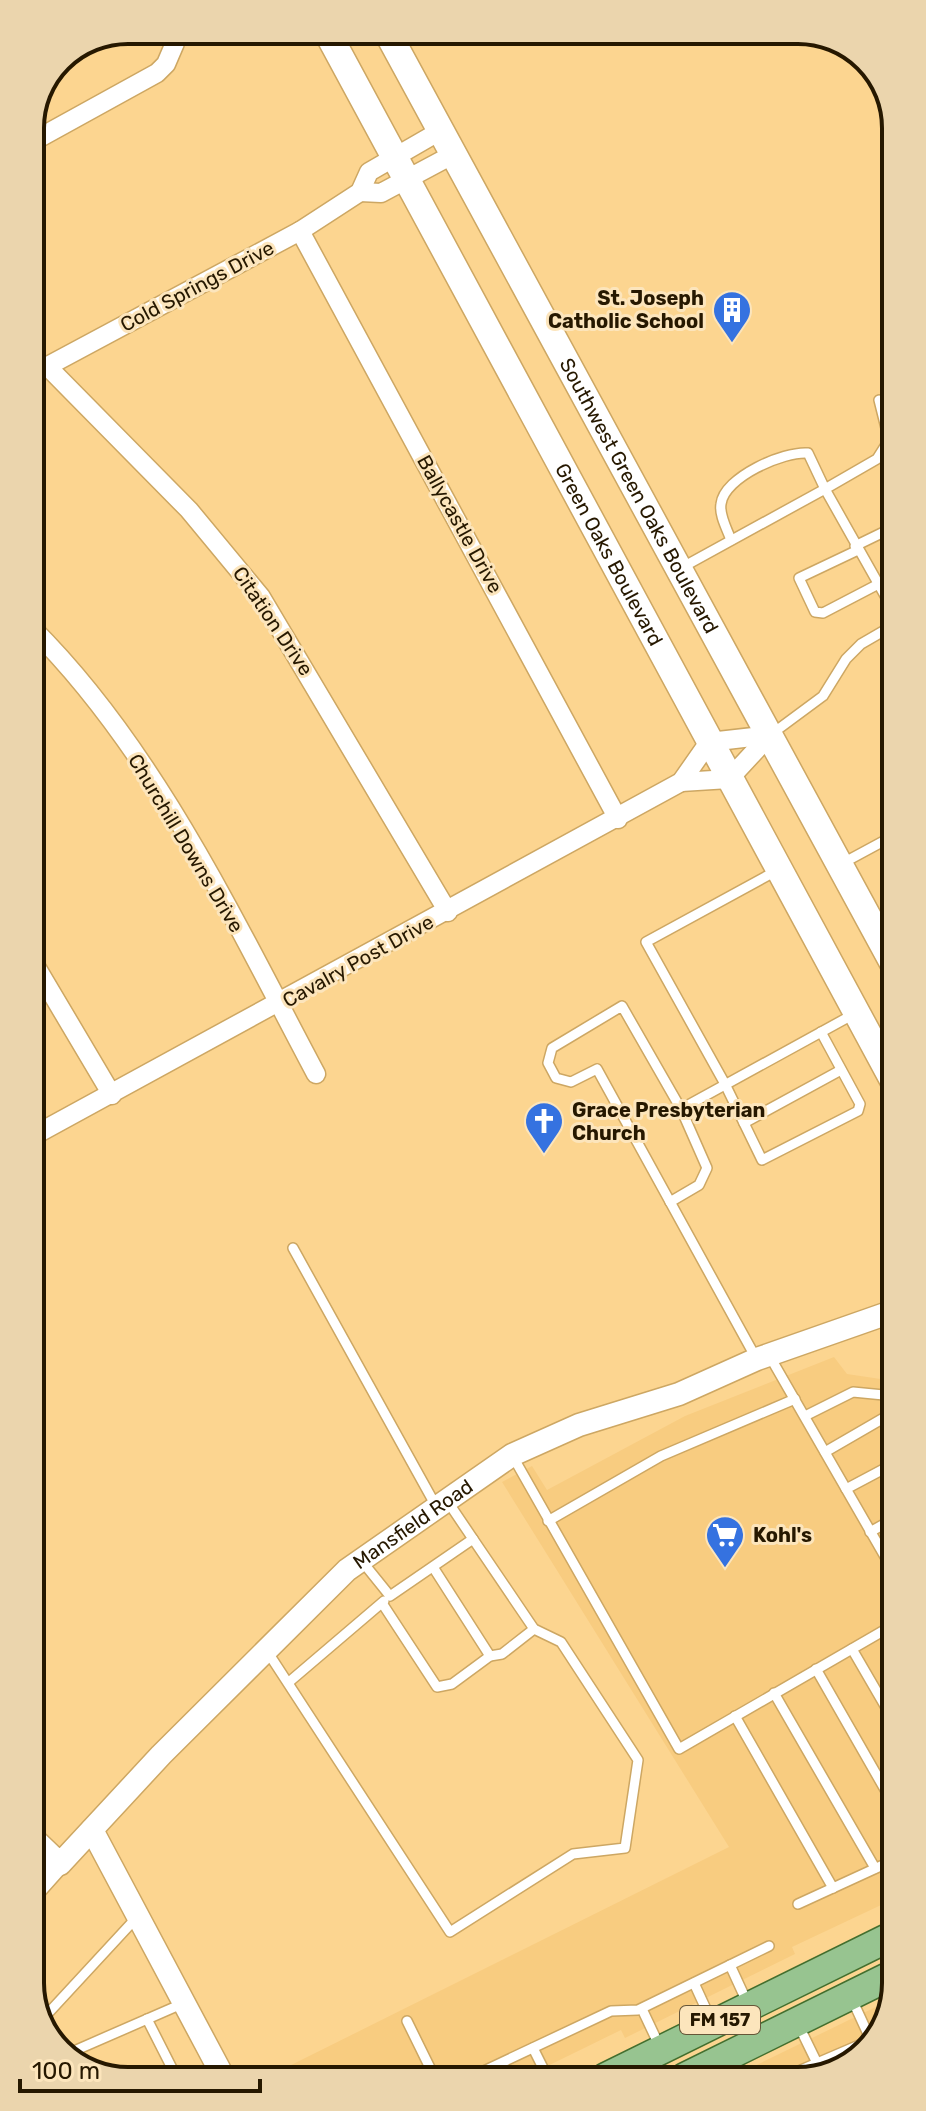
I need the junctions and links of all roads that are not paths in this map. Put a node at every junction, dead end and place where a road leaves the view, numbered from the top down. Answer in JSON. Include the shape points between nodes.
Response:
{"nodes":[{"id":1,"x":175,"y":44,"type":"edge"},
{"id":2,"x":334,"y":44,"type":"edge"},
{"id":3,"x":393,"y":44,"type":"edge"},
{"id":4,"x":440,"y":131,"type":"junction"},
{"id":5,"x":44,"y":135,"type":"edge"},
{"id":6,"x":454,"y":154,"type":"junction"},
{"id":7,"x":400,"y":168,"type":"junction"},
{"id":8,"x":360,"y":192,"type":"junction"},
{"id":9,"x":300,"y":231,"type":"junction"},
{"id":10,"x":44,"y":368,"type":"edge"},
{"id":11,"x":44,"y":376,"type":"edge"},
{"id":12,"x":879,"y":400,"type":"dead end"},
{"id":13,"x":882,"y":412,"type":"edge"},
{"id":14,"x":882,"y":453,"type":"edge"},
{"id":15,"x":825,"y":489,"type":"junction"},
{"id":16,"x":882,"y":534,"type":"edge"},
{"id":17,"x":731,"y":540,"type":"junction"},
{"id":18,"x":856,"y":548,"type":"junction"},
{"id":19,"x":678,"y":569,"type":"junction"},
{"id":20,"x":882,"y":583,"type":"edge"},
{"id":21,"x":878,"y":585,"type":"junction"},
{"id":22,"x":882,"y":592,"type":"edge"},
{"id":23,"x":882,"y":632,"type":"edge"},
{"id":24,"x":44,"y":641,"type":"edge"},
{"id":25,"x":770,"y":735,"type":"junction"},
{"id":26,"x":709,"y":742,"type":"junction"},
{"id":27,"x":729,"y":779,"type":"junction"},
{"id":28,"x":681,"y":782,"type":"junction"},
{"id":29,"x":618,"y":819,"type":"junction"},
{"id":30,"x":882,"y":842,"type":"edge"},
{"id":31,"x":840,"y":864,"type":"junction"},
{"id":32,"x":779,"y":870,"type":"junction"},
{"id":33,"x":448,"y":912,"type":"junction"},
{"id":34,"x":882,"y":942,"type":"edge"},
{"id":35,"x":44,"y":980,"type":"edge"},
{"id":36,"x":279,"y":1005,"type":"junction"},
{"id":37,"x":857,"y":1012,"type":"junction"},
{"id":38,"x":821,"y":1032,"type":"junction"},
{"id":39,"x":882,"y":1059,"type":"edge"},
{"id":40,"x":841,"y":1070,"type":"junction"},
{"id":41,"x":316,"y":1074,"type":"dead end"},
{"id":42,"x":725,"y":1084,"type":"junction"},
{"id":43,"x":112,"y":1095,"type":"junction"},
{"id":44,"x":681,"y":1109,"type":"junction"},
{"id":45,"x":744,"y":1123,"type":"junction"},
{"id":46,"x":44,"y":1130,"type":"edge"},
{"id":47,"x":670,"y":1202,"type":"junction"},
{"id":48,"x":293,"y":1248,"type":"dead end"},
{"id":49,"x":882,"y":1315,"type":"edge"},
{"id":50,"x":763,"y":1357,"type":"junction"},
{"id":51,"x":882,"y":1395,"type":"edge"},
{"id":52,"x":795,"y":1399,"type":"junction"},
{"id":53,"x":805,"y":1416,"type":"junction"},
{"id":54,"x":882,"y":1419,"type":"edge"},
{"id":55,"x":825,"y":1452,"type":"junction"},
{"id":56,"x":512,"y":1455,"type":"junction"},
{"id":57,"x":882,"y":1470,"type":"edge"},
{"id":58,"x":846,"y":1489,"type":"junction"},
{"id":59,"x":441,"y":1502,"type":"junction"},
{"id":60,"x":548,"y":1521,"type":"junction"},
{"id":61,"x":882,"y":1525,"type":"edge"},
{"id":62,"x":870,"y":1532,"type":"junction"},
{"id":63,"x":473,"y":1539,"type":"junction"},
{"id":64,"x":882,"y":1552,"type":"edge"},
{"id":65,"x":361,"y":1560,"type":"junction"},
{"id":66,"x":433,"y":1567,"type":"junction"},
{"id":67,"x":386,"y":1600,"type":"junction"},
{"id":68,"x":534,"y":1629,"type":"junction"},
{"id":69,"x":882,"y":1634,"type":"edge"},
{"id":70,"x":852,"y":1649,"type":"junction"},
{"id":71,"x":266,"y":1650,"type":"junction"},
{"id":72,"x":490,"y":1656,"type":"junction"},
{"id":73,"x":816,"y":1669,"type":"junction"},
{"id":74,"x":289,"y":1682,"type":"junction"},
{"id":75,"x":774,"y":1693,"type":"junction"},
{"id":76,"x":882,"y":1701,"type":"edge"},
{"id":77,"x":735,"y":1716,"type":"junction"},
{"id":78,"x":882,"y":1784,"type":"edge"},
{"id":79,"x":92,"y":1830,"type":"junction"},
{"id":80,"x":44,"y":1849,"type":"edge"},
{"id":81,"x":60,"y":1864,"type":"junction"},
{"id":82,"x":882,"y":1865,"type":"edge"},
{"id":83,"x":875,"y":1868,"type":"junction"},
{"id":84,"x":44,"y":1882,"type":"edge"},
{"id":85,"x":833,"y":1888,"type":"junction"},
{"id":86,"x":798,"y":1904,"type":"dead end"},
{"id":87,"x":138,"y":1916,"type":"junction"},
{"id":88,"x":882,"y":1941,"type":"edge"},
{"id":89,"x":769,"y":1946,"type":"dead end"},
{"id":90,"x":730,"y":1965,"type":"junction"},
{"id":91,"x":882,"y":1980,"type":"edge"},
{"id":92,"x":694,"y":1983,"type":"junction"},
{"id":93,"x":850,"y":1995,"type":"junction"},
{"id":94,"x":184,"y":2003,"type":"junction"},
{"id":95,"x":749,"y":2006,"type":"junction"},
{"id":96,"x":642,"y":2009,"type":"junction"},
{"id":97,"x":49,"y":2012,"type":"edge"},
{"id":98,"x":147,"y":2019,"type":"junction"},
{"id":99,"x":407,"y":2021,"type":"dead end"},
{"id":100,"x":797,"y":2021,"type":"junction"},
{"id":101,"x":713,"y":2024,"type":"junction"},
{"id":102,"x":868,"y":2030,"type":"edge"},
{"id":103,"x":533,"y":2048,"type":"junction"},
{"id":104,"x":77,"y":2050,"type":"edge"},
{"id":105,"x":661,"y":2050,"type":"junction"},
{"id":106,"x":848,"y":2051,"type":"edge"},
{"id":107,"x":841,"y":2053,"type":"joint"},
{"id":108,"x":817,"y":2063,"type":"junction"},
{"id":109,"x":812,"y":2066,"type":"edge"},
{"id":110,"x":171,"y":2067,"type":"edge"},
{"id":111,"x":218,"y":2067,"type":"edge"},
{"id":112,"x":430,"y":2067,"type":"edge"},
{"id":113,"x":492,"y":2067,"type":"edge"},
{"id":114,"x":542,"y":2067,"type":"edge"},
{"id":115,"x":626,"y":2067,"type":"edge"},
{"id":116,"x":705,"y":2067,"type":"edge"}],
"edges":[{"from":1,"to":5,"type":"street","via":[[157,73]]},
{"from":2,"to":7,"type":"main road","name":"Green Oaks Boulevard"},
{"from":3,"to":4,"type":"main road","name":"Southwest Green Oaks Boulevard"},
{"from":4,"to":6,"type":"main road","name":"Southwest Green Oaks Boulevard"},
{"from":4,"to":7,"type":"street","name":"Cold Springs Drive"},
{"from":6,"to":7,"type":"street","name":"Cold Springs Drive"},
{"from":6,"to":19,"type":"main road","name":"Southwest Green Oaks Boulevard"},
{"from":7,"to":8,"type":"street","name":"Cold Springs Drive","via":[[381,193]]},
{"from":7,"to":8,"type":"street","name":"Cold Springs Drive","via":[[369,172]]},
{"from":7,"to":26,"type":"main road","name":"Green Oaks Boulevard"},
{"from":8,"to":9,"type":"street","name":"Cold Springs Drive"},
{"from":9,"to":10,"type":"street","name":"Cold Springs Drive"},
{"from":9,"to":29,"type":"street","name":"Ballycastle Drive"},
{"from":11,"to":33,"type":"street","name":"Citation Drive","via":[[189,510],[261,597]]},
{"from":12,"to":13,"type":"lane"},
{"from":14,"to":15,"type":"lane"},
{"from":15,"to":17,"type":"lane"},
{"from":15,"to":17,"type":"lane","via":[[808,453],[787,453],[739,479],[721,499]]},
{"from":15,"to":18,"type":"lane"},
{"from":16,"to":18,"type":"lane"},
{"from":17,"to":19,"type":"lane"},
{"from":18,"to":21,"type":"lane"},
{"from":18,"to":21,"type":"lane","via":[[799,578],[815,612],[823,613]]},
{"from":19,"to":25,"type":"main road","name":"Southwest Green Oaks Boulevard"},
{"from":20,"to":21,"type":"lane"},
{"from":21,"to":22,"type":"lane"},
{"from":23,"to":25,"type":"lane","via":[[846,659],[823,696]]},
{"from":24,"to":36,"type":"street","name":"Churchill Downs Drive","via":[[97,701],[139,762],[211,876]]},
{"from":25,"to":26,"type":"street"},
{"from":25,"to":27,"type":"street"},
{"from":25,"to":31,"type":"main road","name":"Southwest Green Oaks Boulevard"},
{"from":26,"to":27,"type":"main road","name":"Green Oaks Boulevard"},
{"from":26,"to":28,"type":"street","name":"Cavalry Post Drive"},
{"from":27,"to":28,"type":"street","name":"Cavalry Post Drive"},
{"from":27,"to":32,"type":"main road","name":"Green Oaks Boulevard"},
{"from":28,"to":29,"type":"street","name":"Cavalry Post Drive"},
{"from":29,"to":33,"type":"street","name":"Cavalry Post Drive"},
{"from":30,"to":31,"type":"lane"},
{"from":31,"to":34,"type":"main road","name":"Southwest Green Oaks Boulevard"},
{"from":32,"to":37,"type":"main road","name":"Green Oaks Boulevard"},
{"from":32,"to":42,"type":"lane","via":[[646,942]]},
{"from":33,"to":36,"type":"street","name":"Cavalry Post Drive"},
{"from":35,"to":43,"type":"street"},
{"from":36,"to":41,"type":"street","name":"Churchill Downs Drive"},
{"from":36,"to":43,"type":"street","name":"Cavalry Post Drive"},
{"from":37,"to":38,"type":"lane"},
{"from":37,"to":39,"type":"main road","name":"Green Oaks Boulevard"},
{"from":38,"to":40,"type":"lane"},
{"from":38,"to":42,"type":"lane"},
{"from":40,"to":45,"type":"lane"},
{"from":40,"to":45,"type":"lane","via":[[860,1104],[858,1111],[762,1160]]},
{"from":42,"to":44,"type":"lane"},
{"from":42,"to":45,"type":"lane"},
{"from":43,"to":46,"type":"street","name":"Cavalry Post Drive"},
{"from":44,"to":47,"type":"lane","via":[[707,1168],[699,1185]]},
{"from":44,"to":47,"type":"lane","via":[[622,1006],[552,1048],[548,1063],[556,1078],[571,1082],[597,1069]]},
{"from":47,"to":50,"type":"lane"},
{"from":48,"to":59,"type":"lane"},
{"from":49,"to":50,"type":"street","name":"Mansfield Road"},
{"from":50,"to":52,"type":"lane"},
{"from":50,"to":56,"type":"street","name":"Mansfield Road"},
{"from":51,"to":53,"type":"lane","via":[[853,1392]]},
{"from":52,"to":53,"type":"lane"},
{"from":52,"to":60,"type":"lane","via":[[661,1456]]},
{"from":53,"to":55,"type":"lane"},
{"from":54,"to":55,"type":"lane"},
{"from":55,"to":58,"type":"lane"},
{"from":56,"to":59,"type":"street","name":"Mansfield Road"},
{"from":56,"to":60,"type":"lane"},
{"from":57,"to":58,"type":"lane"},
{"from":58,"to":62,"type":"lane"},
{"from":59,"to":63,"type":"lane"},
{"from":59,"to":65,"type":"street","name":"Mansfield Road"},
{"from":60,"to":77,"type":"lane","via":[[679,1749]]},
{"from":61,"to":62,"type":"lane"},
{"from":62,"to":64,"type":"lane"},
{"from":63,"to":66,"type":"lane"},
{"from":63,"to":68,"type":"lane"},
{"from":65,"to":67,"type":"lane"},
{"from":65,"to":71,"type":"street","name":"Mansfield Road"},
{"from":66,"to":67,"type":"lane"},
{"from":66,"to":72,"type":"lane"},
{"from":67,"to":72,"type":"lane","via":[[437,1687],[452,1684]]},
{"from":67,"to":74,"type":"lane"},
{"from":68,"to":72,"type":"lane","via":[[502,1654]]},
{"from":68,"to":74,"type":"lane","via":[[561,1642],[638,1760],[625,1848],[573,1854],[450,1932]]},
{"from":69,"to":70,"type":"lane"},
{"from":70,"to":73,"type":"lane"},
{"from":70,"to":76,"type":"lane"},
{"from":71,"to":74,"type":"lane"},
{"from":71,"to":79,"type":"street","name":"Mansfield Road"},
{"from":73,"to":75,"type":"lane"},
{"from":73,"to":78,"type":"lane"},
{"from":75,"to":77,"type":"lane"},
{"from":75,"to":83,"type":"lane"},
{"from":77,"to":85,"type":"lane"},
{"from":79,"to":81,"type":"street","name":"Mansfield Road"},
{"from":79,"to":87,"type":"street"},
{"from":80,"to":81,"type":"street"},
{"from":81,"to":84,"type":"street","name":"Mansfield Road"},
{"from":82,"to":83,"type":"lane"},
{"from":83,"to":85,"type":"lane"},
{"from":85,"to":86,"type":"lane"},
{"from":87,"to":94,"type":"street"},
{"from":87,"to":97,"type":"lane"},
{"from":88,"to":95,"type":"main road","number":"FM 157"},
{"from":89,"to":90,"type":"lane"},
{"from":90,"to":92,"type":"lane"},
{"from":90,"to":95,"type":"lane"},
{"from":91,"to":93,"type":"main road","number":"FM 157"},
{"from":92,"to":96,"type":"lane"},
{"from":92,"to":101,"type":"lane"},
{"from":93,"to":100,"type":"main road","number":"FM 157"},
{"from":93,"to":102,"type":"lane"},
{"from":94,"to":98,"type":"lane"},
{"from":94,"to":111,"type":"street"},
{"from":95,"to":101,"type":"main road","number":"FM 157"},
{"from":96,"to":103,"type":"lane","via":[[611,2011]]},
{"from":96,"to":105,"type":"lane"},
{"from":98,"to":104,"type":"lane"},
{"from":98,"to":110,"type":"lane"},
{"from":99,"to":112,"type":"lane"},
{"from":100,"to":108,"type":"lane"},
{"from":100,"to":116,"type":"main road","number":"FM 157"},
{"from":101,"to":105,"type":"main road","number":"FM 157"},
{"from":103,"to":113,"type":"lane"},
{"from":103,"to":114,"type":"lane"},
{"from":105,"to":115,"type":"main road","number":"FM 157"},
{"from":106,"to":107,"type":"lane"},
{"from":107,"to":108,"type":"lane"},
{"from":108,"to":109,"type":"lane"}]}
